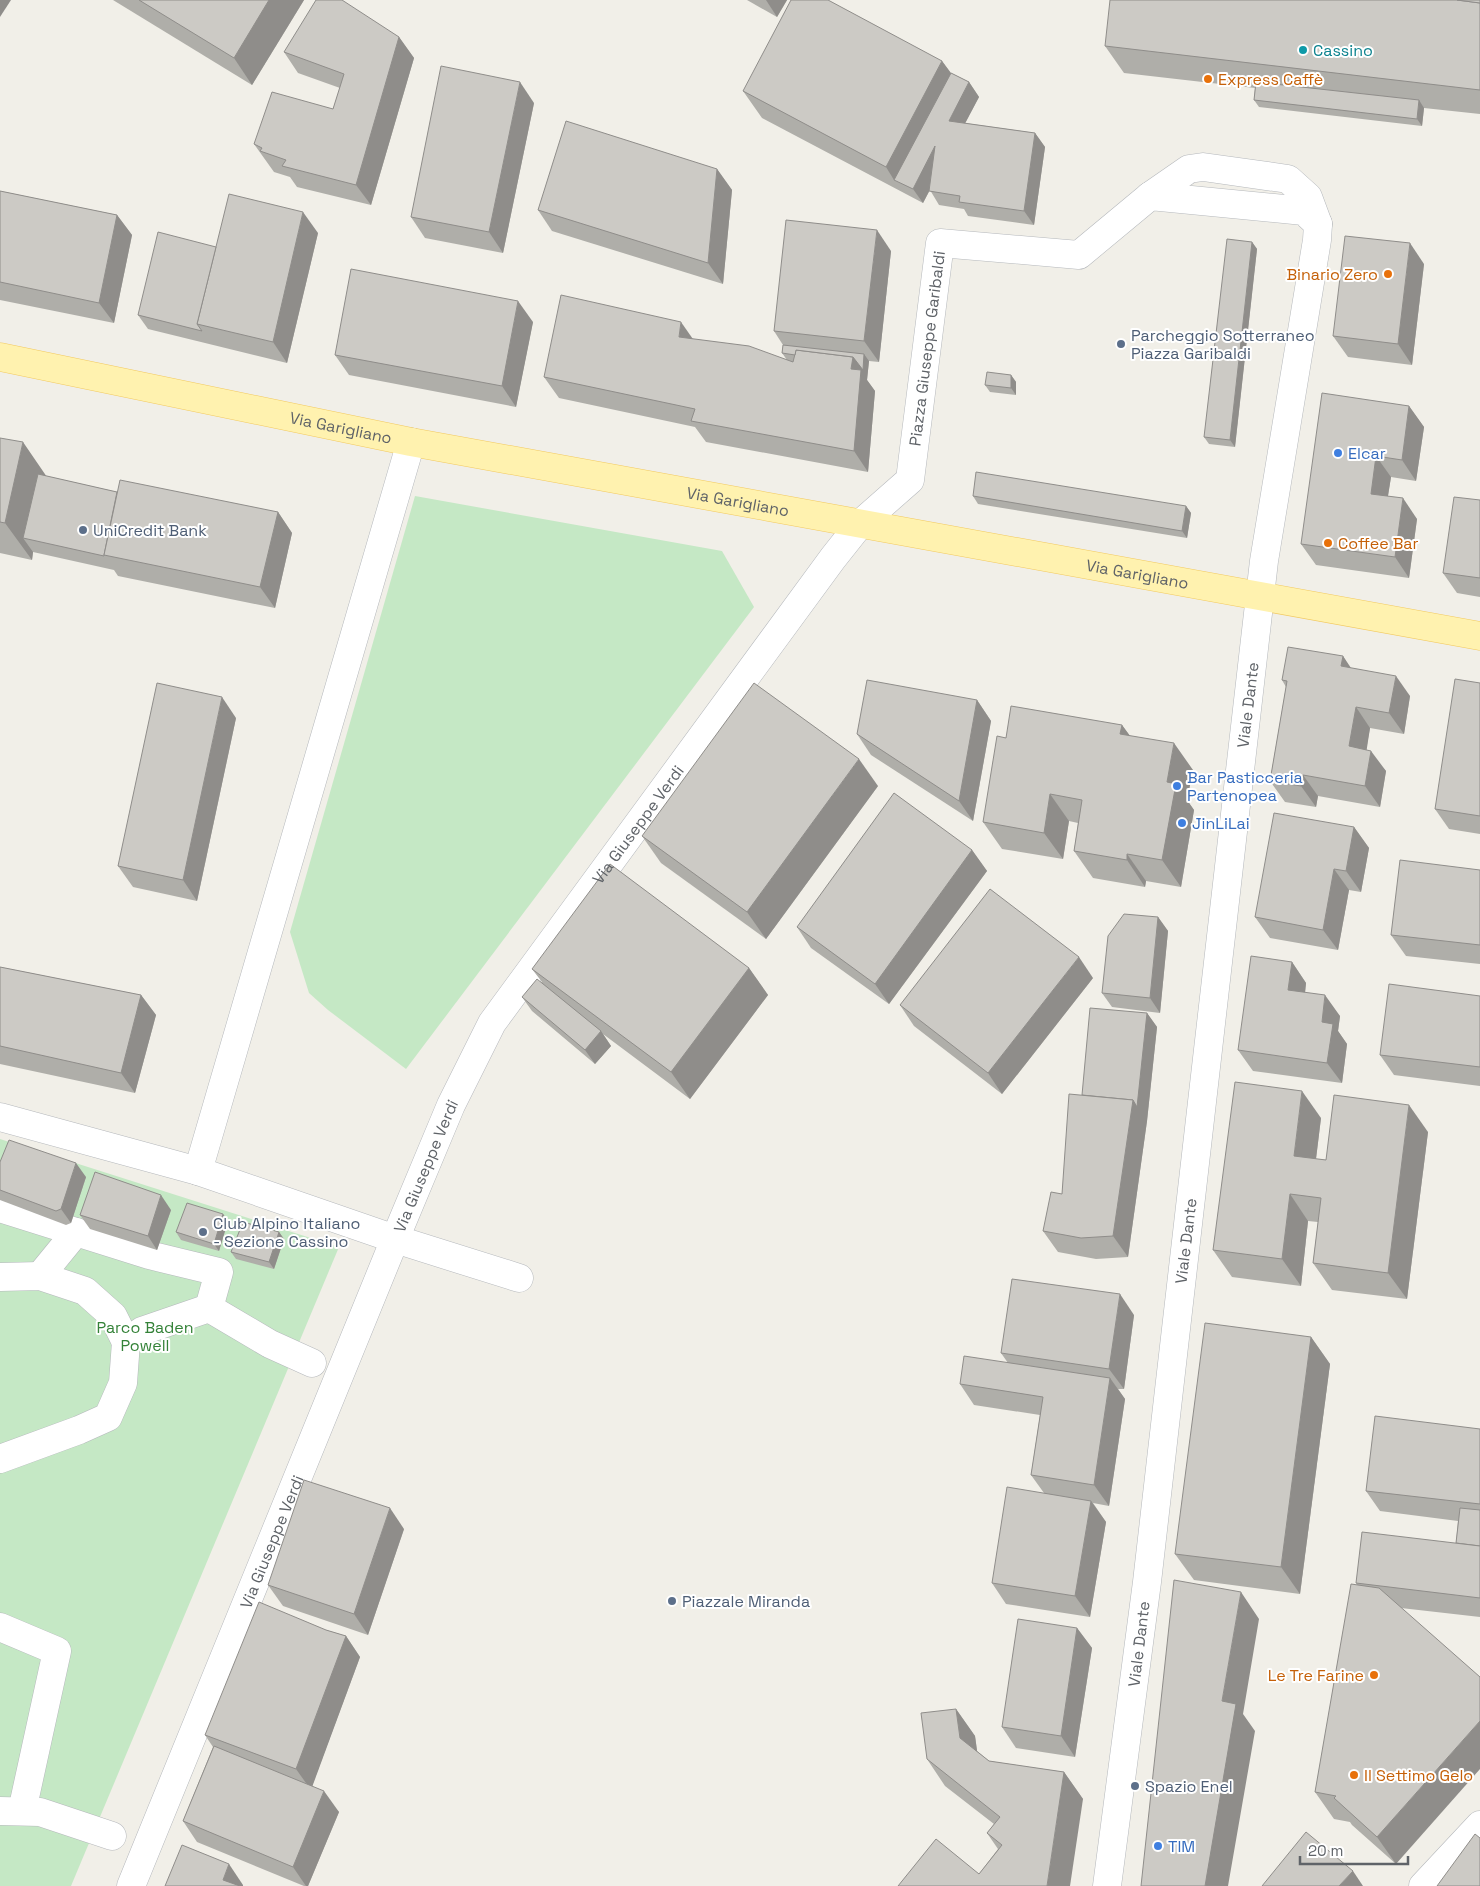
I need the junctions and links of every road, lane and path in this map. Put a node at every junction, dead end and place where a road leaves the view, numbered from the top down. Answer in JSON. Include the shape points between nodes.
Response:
{"nodes":[{"id":1,"x":0,"y":357,"type":"edge"},
{"id":2,"x":411,"y":442,"type":"junction"},
{"id":3,"x":860,"y":524,"type":"junction"},
{"id":4,"x":1261,"y":596,"type":"junction"},
{"id":5,"x":1480,"y":636,"type":"edge"},
{"id":6,"x":0,"y":1117,"type":"edge"},
{"id":7,"x":198,"y":1171,"type":"junction"},
{"id":8,"x":0,"y":1208,"type":"edge"},
{"id":9,"x":76,"y":1232,"type":"junction"},
{"id":10,"x":395,"y":1238,"type":"junction"},
{"id":11,"x":40,"y":1276,"type":"junction"},
{"id":12,"x":0,"y":1277,"type":"edge"},
{"id":13,"x":519,"y":1278,"type":"dead end"},
{"id":14,"x":209,"y":1308,"type":"junction"},
{"id":15,"x":126,"y":1342,"type":"junction"},
{"id":16,"x":312,"y":1364,"type":"dead end"},
{"id":17,"x":0,"y":1459,"type":"edge"},
{"id":18,"x":0,"y":1627,"type":"edge"},
{"id":19,"x":11,"y":1811,"type":"edge"},
{"id":20,"x":1480,"y":1825,"type":"edge"},
{"id":21,"x":112,"y":1836,"type":"dead end"},
{"id":22,"x":131,"y":1886,"type":"edge"},
{"id":23,"x":1107,"y":1886,"type":"edge"},
{"id":24,"x":1423,"y":1886,"type":"edge"}],
"edges":[{"from":1,"to":2,"type":"main road","name":"Via Garigliano"},
{"from":2,"to":3,"type":"main road","name":"Via Garigliano"},
{"from":2,"to":7,"type":"street"},
{"from":3,"to":4,"type":"main road","name":"Via Garigliano"},
{"from":3,"to":4,"type":"street","name":"Piazza Giuseppe Garibaldi","via":[[910,480],[940,243],[1079,255],[1150,196],[1304,211],[1318,224],[1318,240],[1264,561]]},
{"from":3,"to":10,"type":"street","name":"Via Giuseppe Verdi","via":[[492,1023],[451,1105]]},
{"from":4,"to":5,"type":"main road","name":"Via Garigliano"},
{"from":4,"to":23,"type":"street","name":"Viale Dante","via":[[1147,1582]]},
{"from":6,"to":7,"type":"street"},
{"from":7,"to":10,"type":"street"},
{"from":8,"to":9,"type":"street"},
{"from":9,"to":11,"type":"street"},
{"from":9,"to":14,"type":"street","via":[[219,1272]]},
{"from":10,"to":13,"type":"street"},
{"from":10,"to":22,"type":"street","name":"Via Giuseppe Verdi"},
{"from":11,"to":12,"type":"street"},
{"from":11,"to":15,"type":"street","via":[[85,1291],[112,1316]]},
{"from":14,"to":15,"type":"street","via":[[142,1331]]},
{"from":14,"to":16,"type":"street"},
{"from":15,"to":17,"type":"street","via":[[123,1383],[108,1417]]},
{"from":18,"to":19,"type":"street","via":[[57,1651]]},
{"from":19,"to":21,"type":"street","via":[[40,1812]]},
{"from":20,"to":24,"type":"street"}]}
